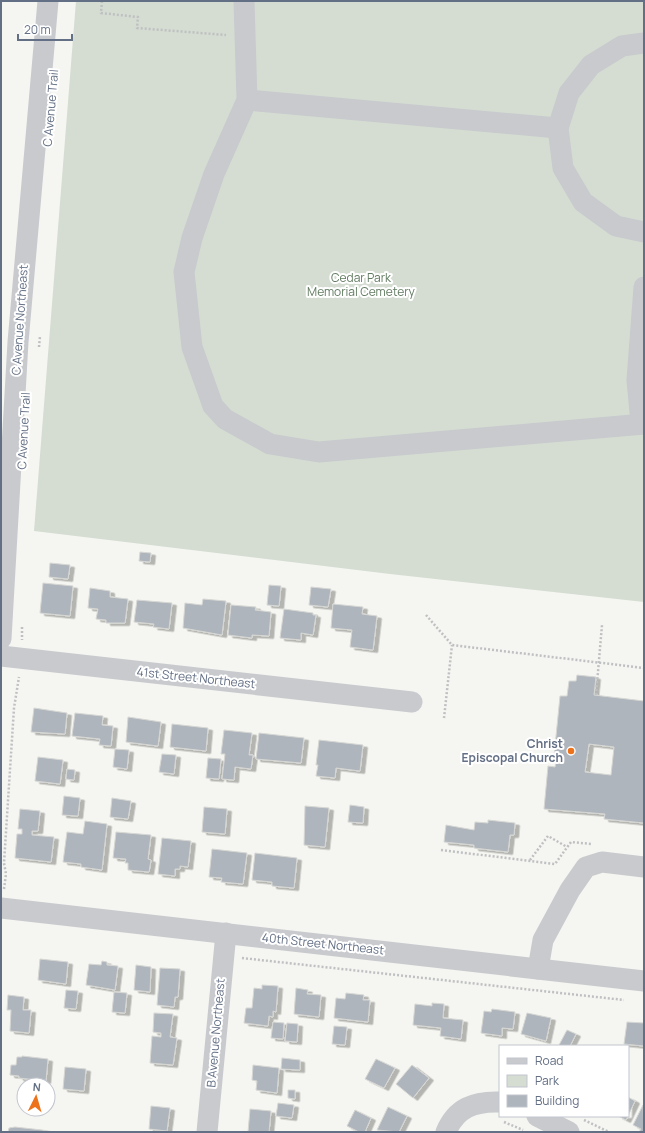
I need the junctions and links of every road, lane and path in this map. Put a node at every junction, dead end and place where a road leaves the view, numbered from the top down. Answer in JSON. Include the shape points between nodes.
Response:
{"nodes":[{"id":1,"x":48,"y":1,"type":"edge"},
{"id":2,"x":102,"y":1,"type":"edge"},
{"id":3,"x":244,"y":1,"type":"edge"},
{"id":4,"x":228,"y":35,"type":"dead end"},
{"id":5,"x":644,"y":43,"type":"edge"},
{"id":6,"x":247,"y":100,"type":"junction"},
{"id":7,"x":558,"y":128,"type":"junction"},
{"id":8,"x":644,"y":232,"type":"edge"},
{"id":9,"x":644,"y":287,"type":"edge"},
{"id":10,"x":40,"y":333,"type":"dead end"},
{"id":11,"x":9,"y":341,"type":"edge"},
{"id":12,"x":38,"y":353,"type":"dead end"},
{"id":13,"x":642,"y":424,"type":"edge"},
{"id":14,"x":426,"y":615,"type":"dead end"},
{"id":15,"x":21,"y":623,"type":"dead end"},
{"id":16,"x":602,"y":625,"type":"dead end"},
{"id":17,"x":1,"y":639,"type":"edge"},
{"id":18,"x":22,"y":642,"type":"dead end"},
{"id":19,"x":452,"y":645,"type":"junction"},
{"id":20,"x":1,"y":656,"type":"edge"},
{"id":21,"x":599,"y":662,"type":"junction"},
{"id":22,"x":644,"y":668,"type":"edge"},
{"id":23,"x":20,"y":674,"type":"dead end"},
{"id":24,"x":596,"y":694,"type":"dead end"},
{"id":25,"x":412,"y":702,"type":"dead end"},
{"id":26,"x":444,"y":718,"type":"dead end"},
{"id":27,"x":593,"y":844,"type":"dead end"},
{"id":28,"x":567,"y":848,"type":"junction"},
{"id":29,"x":441,"y":850,"type":"dead end"},
{"id":30,"x":530,"y":861,"type":"junction"},
{"id":31,"x":644,"y":866,"type":"edge"},
{"id":32,"x":2,"y":900,"type":"edge"},
{"id":33,"x":226,"y":933,"type":"junction"},
{"id":34,"x":241,"y":958,"type":"dead end"},
{"id":35,"x":538,"y":969,"type":"junction"},
{"id":36,"x":644,"y":981,"type":"edge"},
{"id":37,"x":628,"y":999,"type":"dead end"},
{"id":38,"x":497,"y":1108,"type":"edge"},
{"id":39,"x":508,"y":1117,"type":"edge"},
{"id":40,"x":541,"y":1117,"type":"edge"},
{"id":41,"x":576,"y":1126,"type":"edge"},
{"id":42,"x":207,"y":1132,"type":"edge"},
{"id":43,"x":446,"y":1132,"type":"edge"},
{"id":44,"x":527,"y":1132,"type":"edge"},
{"id":45,"x":609,"y":1132,"type":"edge"}],
"edges":[{"from":1,"to":11,"type":"street","name":"C Avenue Northeast"},
{"from":2,"to":4,"type":"path","via":[[101,13],[138,17],[137,28]]},
{"from":3,"to":6,"type":"street"},
{"from":5,"to":7,"type":"street","via":[[622,46],[591,65],[569,93]]},
{"from":6,"to":7,"type":"street"},
{"from":6,"to":13,"type":"street","via":[[214,174],[192,238],[184,272],[192,347],[213,406],[225,419],[270,444],[319,452]]},
{"from":7,"to":8,"type":"street","via":[[562,168],[583,202],[616,226]]},
{"from":9,"to":13,"type":"street","via":[[637,380]]},
{"from":10,"to":12,"type":"path"},
{"from":11,"to":17,"type":"street","name":"C Avenue Northeast"},
{"from":14,"to":19,"type":"path"},
{"from":15,"to":18,"type":"path"},
{"from":16,"to":21,"type":"path"},
{"from":19,"to":21,"type":"path"},
{"from":19,"to":26,"type":"path"},
{"from":20,"to":25,"type":"street","name":"41st Street Northeast"},
{"from":21,"to":22,"type":"path"},
{"from":21,"to":24,"type":"path"},
{"from":23,"to":32,"type":"path","via":[[14,716],[4,863],[6,874]]},
{"from":27,"to":28,"type":"path","via":[[571,842]]},
{"from":28,"to":30,"type":"path","via":[[555,864]]},
{"from":28,"to":30,"type":"path","via":[[548,836]]},
{"from":29,"to":30,"type":"path"},
{"from":31,"to":35,"type":"street","via":[[602,862],[586,866],[543,940]]},
{"from":32,"to":33,"type":"street","name":"40th Street Northeast"},
{"from":33,"to":35,"type":"street","name":"40th Street Northeast"},
{"from":33,"to":42,"type":"street","name":"B Avenue Northeast"},
{"from":34,"to":37,"type":"path"},
{"from":35,"to":36,"type":"street","name":"40th Street Northeast"},
{"from":38,"to":43,"type":"street","via":[[470,1106],[452,1119]]},
{"from":39,"to":44,"type":"path"},
{"from":40,"to":41,"type":"street"},
{"from":41,"to":45,"type":"path"}]}
